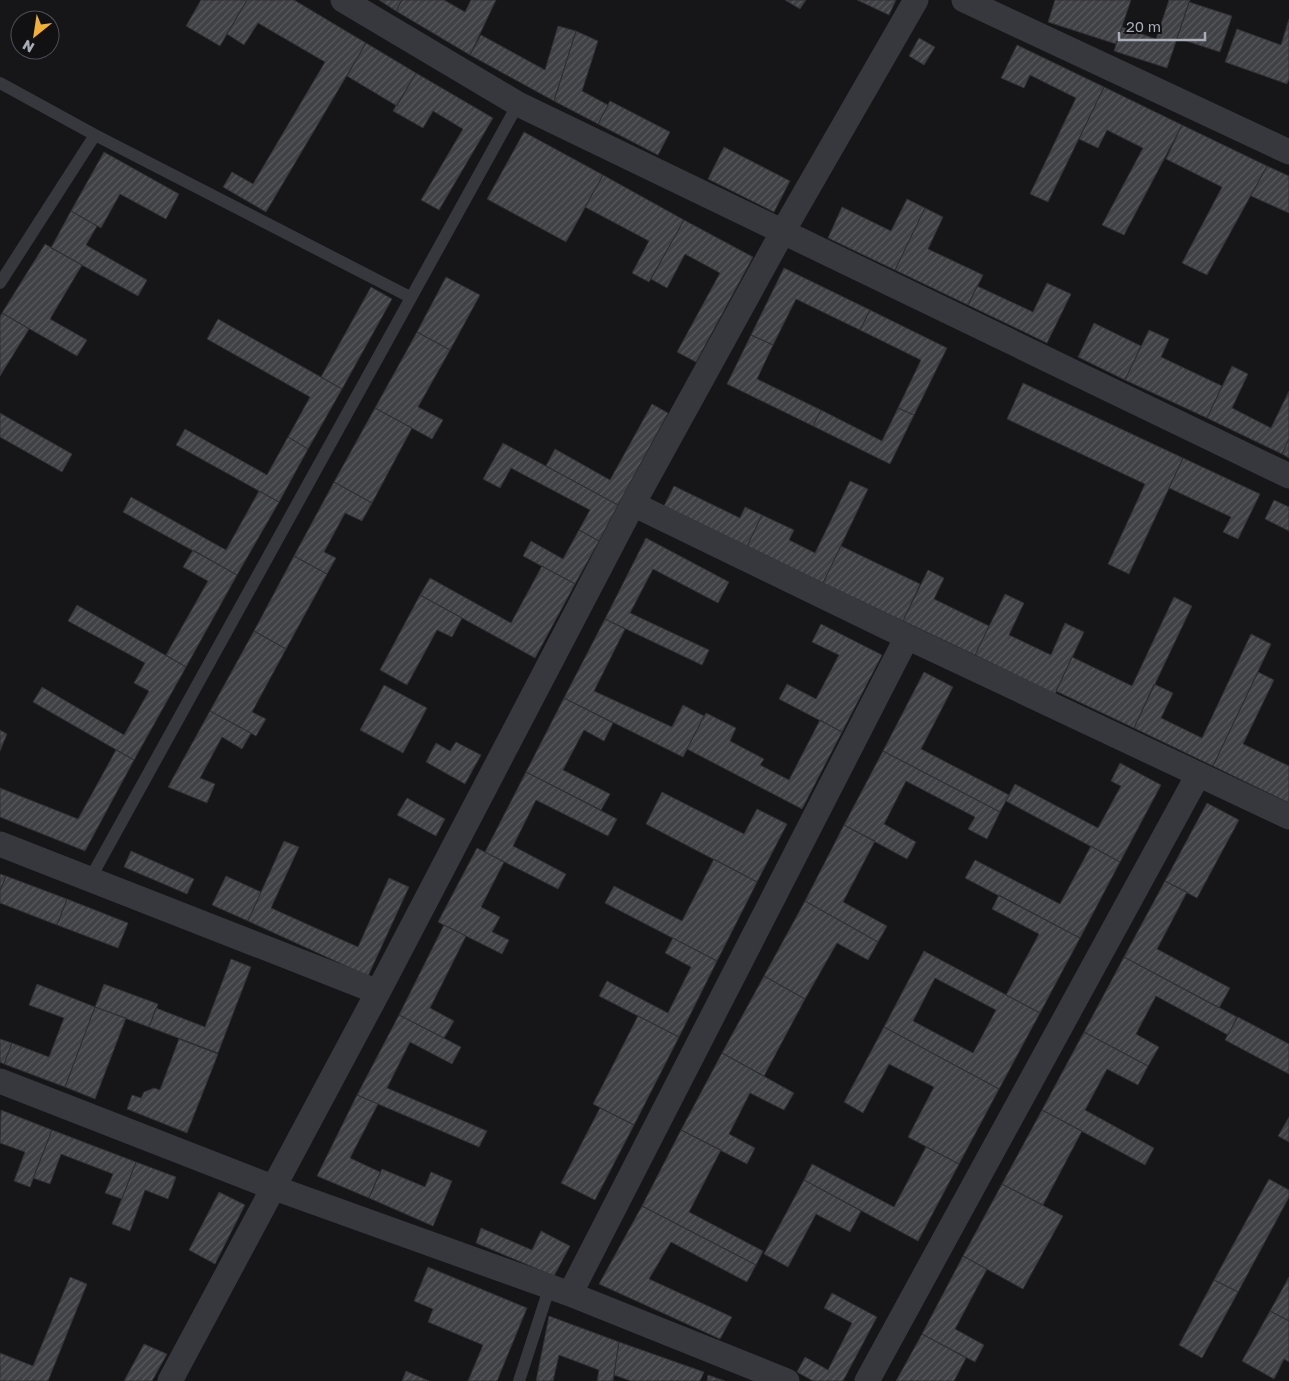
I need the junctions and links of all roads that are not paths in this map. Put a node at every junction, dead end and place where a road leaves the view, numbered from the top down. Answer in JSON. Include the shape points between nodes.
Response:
{"nodes":[{"id":1,"x":343,"y":0,"type":"edge"},
{"id":2,"x":916,"y":0,"type":"edge"},
{"id":3,"x":964,"y":0,"type":"edge"},
{"id":4,"x":0,"y":83,"type":"edge"},
{"id":5,"x":518,"y":104,"type":"junction"},
{"id":6,"x":95,"y":135,"type":"junction"},
{"id":7,"x":1289,"y":152,"type":"edge"},
{"id":8,"x":782,"y":233,"type":"junction"},
{"id":9,"x":0,"y":283,"type":"edge"},
{"id":10,"x":410,"y":298,"type":"junction"},
{"id":11,"x":1289,"y":476,"type":"edge"},
{"id":12,"x":633,"y":504,"type":"junction"},
{"id":13,"x":907,"y":637,"type":"junction"},
{"id":14,"x":1198,"y":775,"type":"junction"},
{"id":15,"x":1289,"y":817,"type":"edge"},
{"id":16,"x":0,"y":844,"type":"edge"},
{"id":17,"x":90,"y":879,"type":"junction"},
{"id":18,"x":378,"y":992,"type":"junction"},
{"id":19,"x":0,"y":1081,"type":"edge"},
{"id":20,"x":272,"y":1187,"type":"junction"},
{"id":21,"x":560,"y":1291,"type":"junction"},
{"id":22,"x":170,"y":1381,"type":"edge"},
{"id":23,"x":519,"y":1381,"type":"edge"},
{"id":24,"x":787,"y":1381,"type":"edge"},
{"id":25,"x":867,"y":1381,"type":"edge"}],
"edges":[{"from":1,"to":5,"type":"street"},
{"from":2,"to":8,"type":"street"},
{"from":3,"to":7,"type":"street"},
{"from":4,"to":6,"type":"lane"},
{"from":5,"to":8,"type":"street"},
{"from":5,"to":10,"type":"lane"},
{"from":6,"to":9,"type":"lane"},
{"from":6,"to":10,"type":"lane"},
{"from":8,"to":11,"type":"street"},
{"from":8,"to":12,"type":"street"},
{"from":10,"to":17,"type":"lane"},
{"from":12,"to":13,"type":"street"},
{"from":12,"to":18,"type":"street"},
{"from":13,"to":14,"type":"street"},
{"from":13,"to":21,"type":"street"},
{"from":14,"to":15,"type":"street"},
{"from":14,"to":25,"type":"street"},
{"from":16,"to":17,"type":"street"},
{"from":17,"to":18,"type":"street"},
{"from":18,"to":20,"type":"street"},
{"from":19,"to":20,"type":"street"},
{"from":20,"to":21,"type":"street"},
{"from":20,"to":22,"type":"street"},
{"from":21,"to":23,"type":"lane"},
{"from":21,"to":24,"type":"street"}]}
